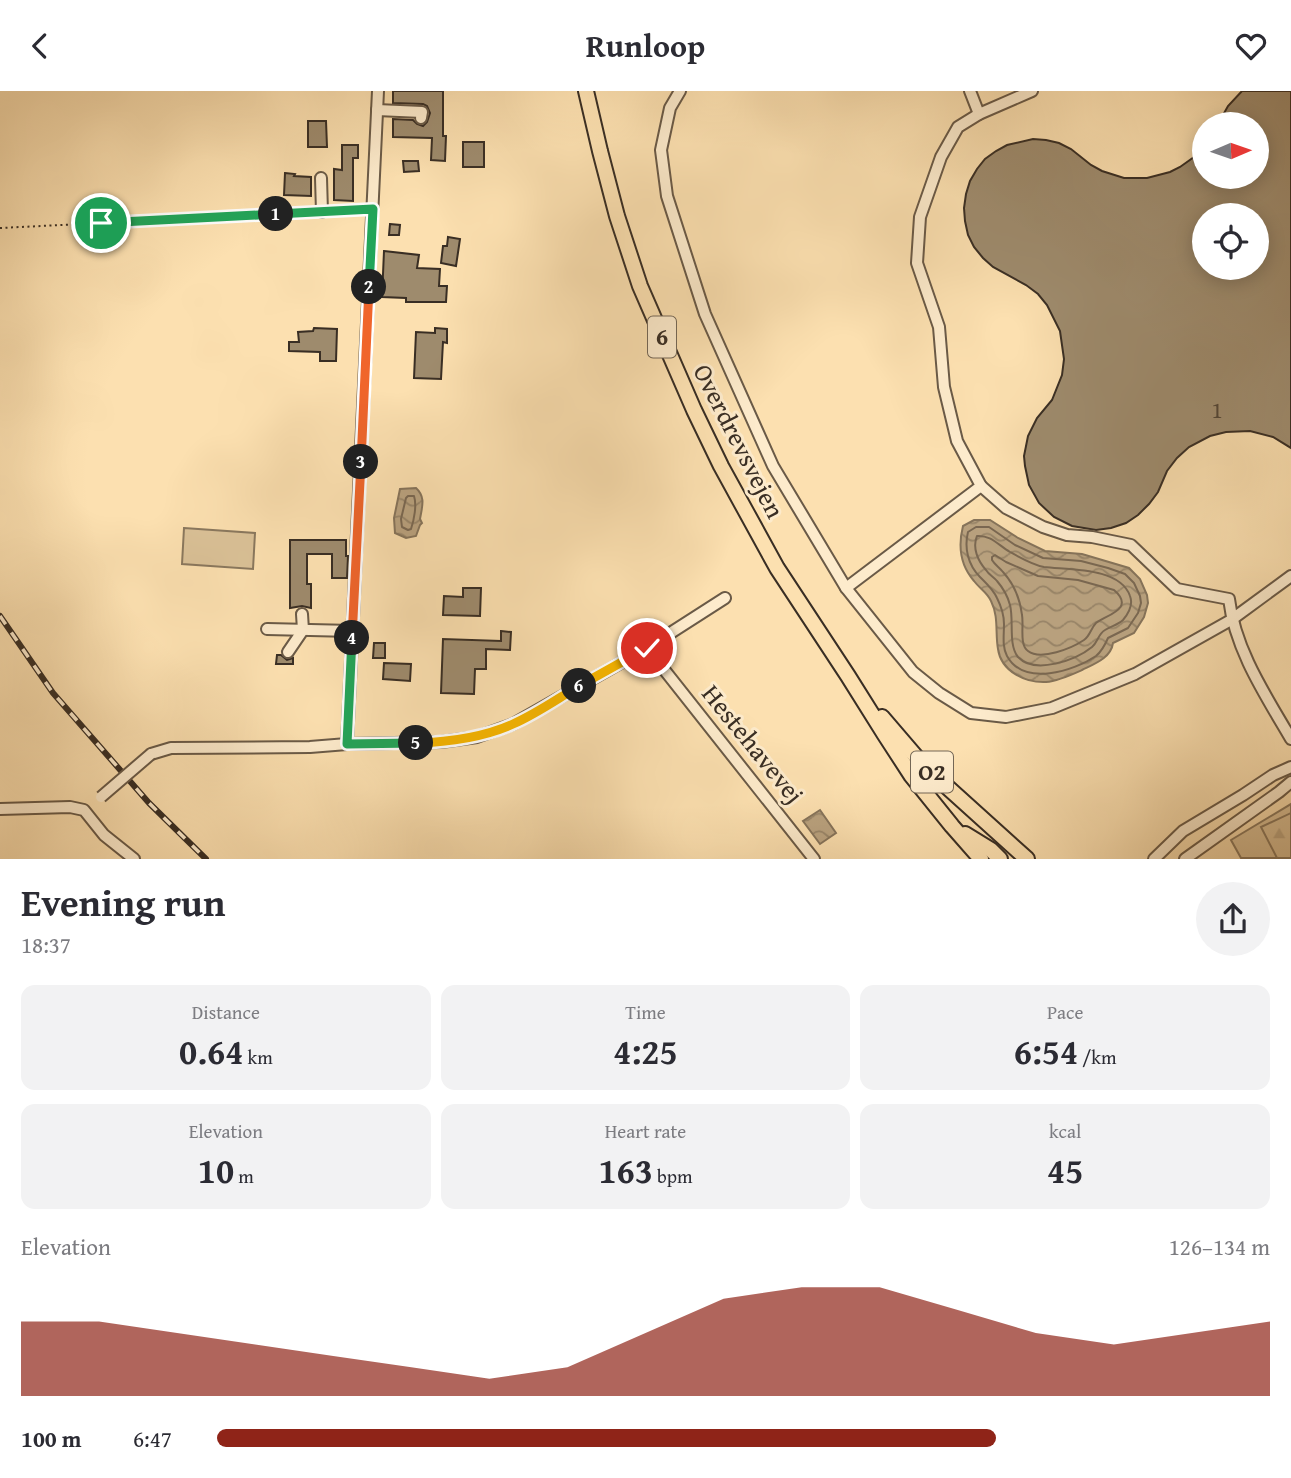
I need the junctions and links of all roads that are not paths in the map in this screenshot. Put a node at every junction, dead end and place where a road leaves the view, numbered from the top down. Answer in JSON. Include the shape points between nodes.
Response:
{"nodes":[{"id":1,"x":378,"y":91,"type":"edge"},
{"id":2,"x":586,"y":91,"type":"edge"},
{"id":3,"x":680,"y":91,"type":"edge"},
{"id":4,"x":970,"y":91,"type":"edge"},
{"id":5,"x":1032,"y":91,"type":"edge"},
{"id":6,"x":377,"y":110,"type":"junction"},
{"id":7,"x":979,"y":114,"type":"junction"},
{"id":8,"x":421,"y":118,"type":"dead end"},
{"id":9,"x":321,"y":178,"type":"dead end"},
{"id":10,"x":322,"y":212,"type":"road end"},
{"id":11,"x":981,"y":486,"type":"junction"},
{"id":12,"x":1291,"y":576,"type":"edge"},
{"id":13,"x":846,"y":588,"type":"junction"},
{"id":14,"x":725,"y":598,"type":"dead end"},
{"id":15,"x":302,"y":614,"type":"dead end"},
{"id":16,"x":1231,"y":620,"type":"junction"},
{"id":17,"x":267,"y":629,"type":"dead end"},
{"id":18,"x":303,"y":630,"type":"junction"},
{"id":19,"x":353,"y":631,"type":"junction"},
{"id":20,"x":647,"y":648,"type":"junction"},
{"id":21,"x":288,"y":652,"type":"dead end"},
{"id":22,"x":848,"y":675,"type":"junction"},
{"id":23,"x":1291,"y":739,"type":"edge"},
{"id":24,"x":347,"y":744,"type":"junction"},
{"id":25,"x":1291,"y":767,"type":"edge"},
{"id":26,"x":1291,"y":782,"type":"edge"},
{"id":27,"x":0,"y":809,"type":"edge"},
{"id":28,"x":84,"y":810,"type":"junction"},
{"id":29,"x":952,"y":826,"type":"junction"},
{"id":30,"x":134,"y":859,"type":"edge"},
{"id":31,"x":814,"y":859,"type":"edge"},
{"id":32,"x":981,"y":859,"type":"edge"},
{"id":33,"x":1000,"y":859,"type":"edge"},
{"id":34,"x":1027,"y":859,"type":"edge"},
{"id":35,"x":1154,"y":859,"type":"edge"},
{"id":36,"x":1185,"y":859,"type":"edge"}],
"edges":[{"from":1,"to":6,"type":"street"},
{"from":2,"to":22,"type":"main road","name":"Overdrevsvejen","number":"6","via":[[640,286],[694,410],[778,568]]},
{"from":3,"to":13,"type":"street","via":[[670,108],[662,150],[664,173],[667,196],[705,314],[774,466]]},
{"from":4,"to":7,"type":"street"},
{"from":5,"to":7,"type":"street"},
{"from":6,"to":8,"type":"street","via":[[422,112]]},
{"from":6,"to":19,"type":"street"},
{"from":7,"to":11,"type":"street","via":[[958,127],[941,157],[920,216],[917,264],[939,327],[944,387],[957,441]]},
{"from":9,"to":10,"type":"street"},
{"from":11,"to":13,"type":"street"},
{"from":11,"to":16,"type":"street","via":[[1006,508],[1042,527],[1130,545],[1177,589],[1229,599]]},
{"from":12,"to":16,"type":"street"},
{"from":13,"to":16,"type":"street","via":[[913,672],[939,693],[971,713],[1006,717],[1052,708],[1135,674]]},
{"from":14,"to":20,"type":"street"},
{"from":15,"to":18,"type":"street"},
{"from":16,"to":23,"type":"street","via":[[1256,678]]},
{"from":17,"to":18,"type":"street"},
{"from":18,"to":19,"type":"street"},
{"from":18,"to":21,"type":"street"},
{"from":19,"to":24,"type":"street"},
{"from":20,"to":24,"type":"street","via":[[513,724],[477,737]]},
{"from":20,"to":31,"type":"street","name":"Hestehavevej"},
{"from":22,"to":29,"type":"main road","name":"Overdrevsvejen","number":"6","via":[[911,775]]},
{"from":22,"to":34,"type":"main road","name":"Overdrevsvejen","number":"O2","via":[[925,766]]},
{"from":24,"to":28,"type":"street","bridge":true,"via":[[171,748],[151,754]]},
{"from":25,"to":35,"type":"street","via":[[1183,831]]},
{"from":26,"to":36,"type":"street"},
{"from":27,"to":28,"type":"street"},
{"from":28,"to":30,"type":"street","via":[[104,835]]},
{"from":29,"to":32,"type":"main road","name":"Overdrevsvejen","number":"6"},
{"from":29,"to":33,"type":"main road"}]}
